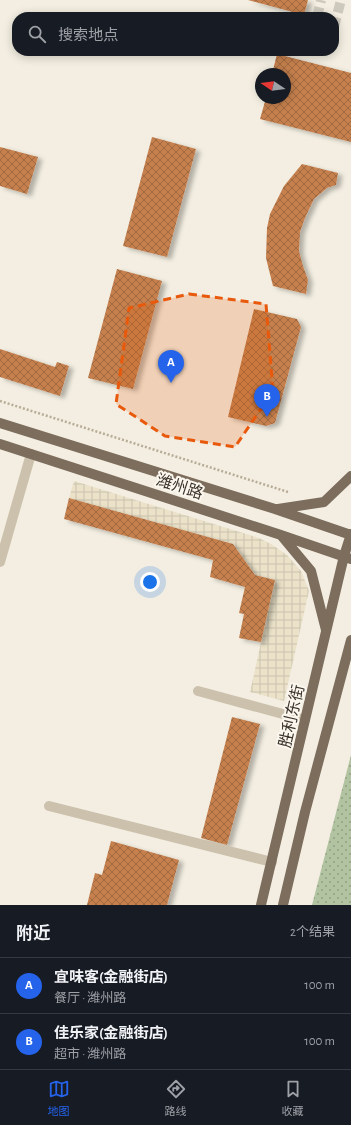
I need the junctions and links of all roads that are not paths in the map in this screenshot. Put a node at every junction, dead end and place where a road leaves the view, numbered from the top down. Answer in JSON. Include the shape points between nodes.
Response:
{"nodes":[{"id":1,"x":0,"y":423,"type":"edge"},
{"id":2,"x":0,"y":444,"type":"edge"},
{"id":3,"x":31,"y":454,"type":"junction"},
{"id":4,"x":351,"y":476,"type":"edge"},
{"id":5,"x":275,"y":509,"type":"junction"},
{"id":6,"x":281,"y":535,"type":"junction"},
{"id":7,"x":351,"y":535,"type":"edge"},
{"id":8,"x":348,"y":558,"type":"edge"},
{"id":9,"x":0,"y":562,"type":"edge"},
{"id":10,"x":326,"y":631,"type":"junction"},
{"id":11,"x":351,"y":640,"type":"edge"},
{"id":12,"x":198,"y":691,"type":"dead end"},
{"id":13,"x":305,"y":720,"type":"junction"},
{"id":14,"x":49,"y":806,"type":"dead end"},
{"id":15,"x":272,"y":862,"type":"junction"},
{"id":16,"x":261,"y":905,"type":"edge"},
{"id":17,"x":283,"y":905,"type":"edge"}],
"edges":[{"from":1,"to":5,"type":"main road","name":"潍州路"},
{"from":2,"to":3,"type":"main road","name":"潍州路"},
{"from":3,"to":6,"type":"main road","name":"潍州路"},
{"from":3,"to":9,"type":"street"},
{"from":4,"to":5,"type":"main road","via":[[324,502]]},
{"from":5,"to":7,"type":"main road","name":"潍州路"},
{"from":6,"to":8,"type":"main road","name":"潍州路"},
{"from":6,"to":10,"type":"main road","via":[[311,571]]},
{"from":7,"to":8,"type":"main road","name":"胜利东街"},
{"from":8,"to":10,"type":"main road","name":"胜利东街"},
{"from":10,"to":13,"type":"main road","name":"胜利东街"},
{"from":11,"to":17,"type":"main road"},
{"from":12,"to":13,"type":"street"},
{"from":13,"to":15,"type":"main road","name":"胜利东街"},
{"from":14,"to":15,"type":"street"},
{"from":15,"to":16,"type":"main road","name":"胜利东街"}]}
